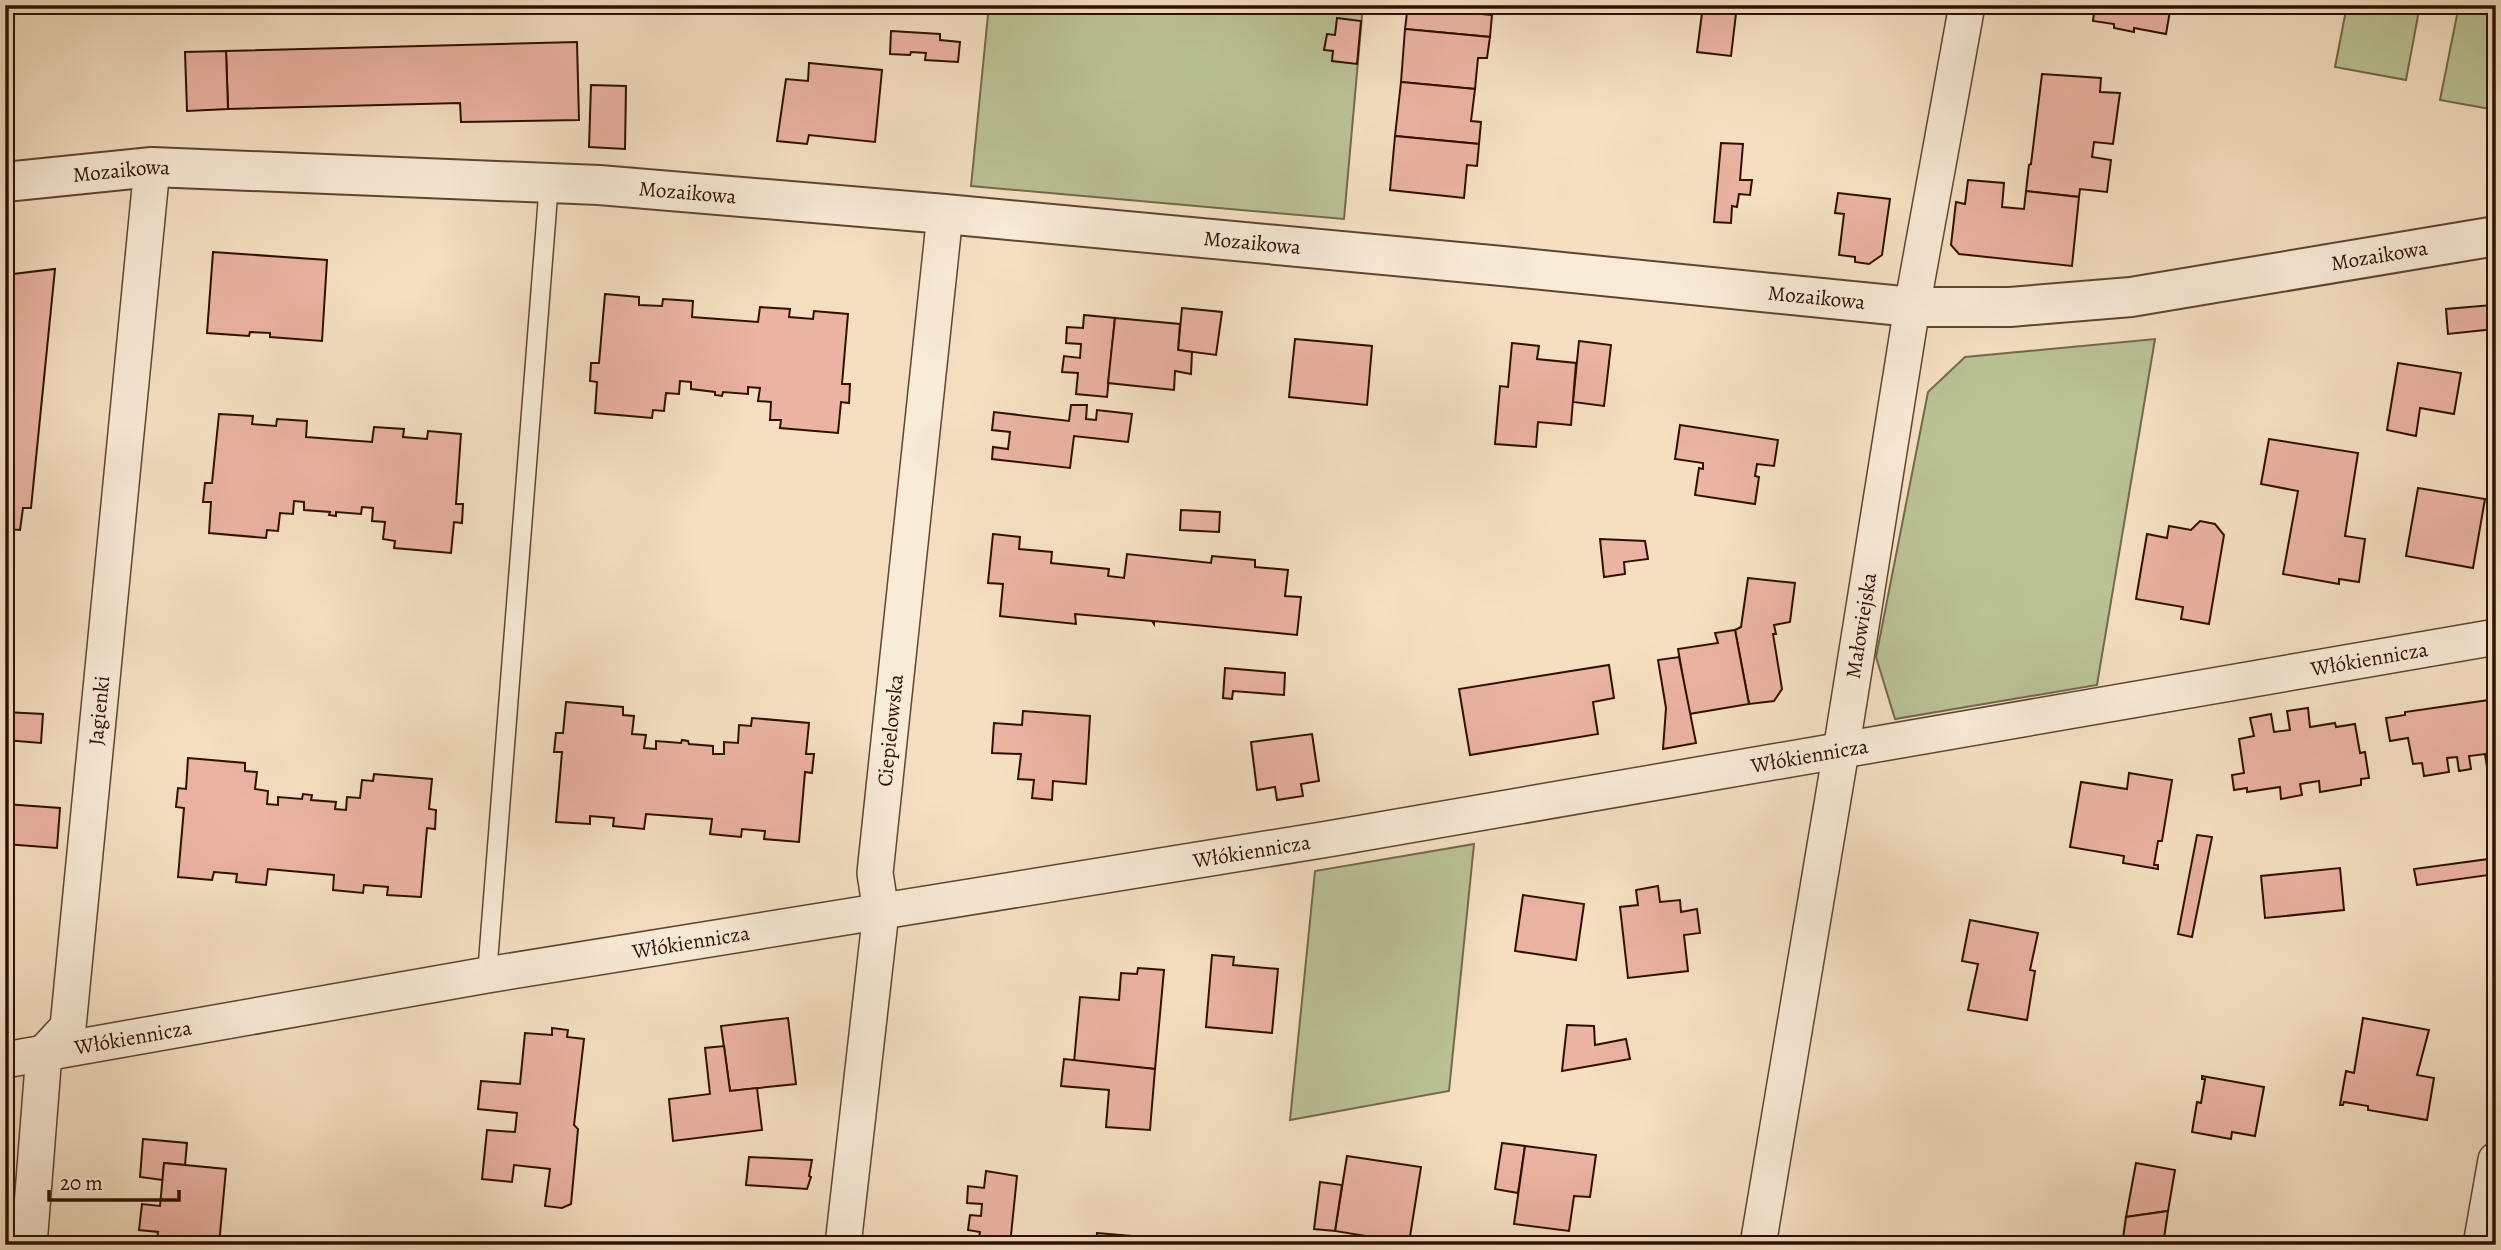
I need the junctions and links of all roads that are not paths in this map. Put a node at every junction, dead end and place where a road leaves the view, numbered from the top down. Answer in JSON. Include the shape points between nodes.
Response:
{"nodes":[{"id":1,"x":1967,"y":5,"type":"edge"},
{"id":2,"x":152,"y":167,"type":"junction"},
{"id":3,"x":5,"y":182,"type":"edge"},
{"id":4,"x":549,"y":183,"type":"junction"},
{"id":5,"x":944,"y":214,"type":"junction"},
{"id":6,"x":2496,"y":236,"type":"edge"},
{"id":7,"x":1912,"y":307,"type":"junction"},
{"id":8,"x":2496,"y":637,"type":"edge"},
{"id":9,"x":1841,"y":751,"type":"junction"},
{"id":10,"x":881,"y":912,"type":"junction"},
{"id":11,"x":487,"y":975,"type":"junction"},
{"id":12,"x":44,"y":1053,"type":"junction"},
{"id":13,"x":5,"y":1060,"type":"edge"},
{"id":14,"x":2496,"y":1160,"type":"edge"},
{"id":15,"x":29,"y":1245,"type":"edge"},
{"id":16,"x":843,"y":1245,"type":"edge"},
{"id":17,"x":1758,"y":1245,"type":"edge"},
{"id":18,"x":2481,"y":1245,"type":"edge"}],
"edges":[{"from":1,"to":7,"type":"street","name":"Małowiejska"},
{"from":2,"to":3,"type":"street","name":"Mozaikowa"},
{"from":2,"to":4,"type":"street","name":"Mozaikowa"},
{"from":2,"to":12,"type":"street","name":"Jagienki","via":[[68,1027]]},
{"from":4,"to":5,"type":"street","name":"Mozaikowa"},
{"from":4,"to":11,"type":"lane"},
{"from":5,"to":7,"type":"street","name":"Mozaikowa"},
{"from":5,"to":10,"type":"street","name":"Ciepielowska","via":[[875,873]]},
{"from":6,"to":7,"type":"street","name":"Mozaikowa","via":[[2131,298],[2010,307]]},
{"from":7,"to":9,"type":"street","name":"Małowiejska"},
{"from":8,"to":9,"type":"street","name":"Włókiennicza"},
{"from":9,"to":10,"type":"street","name":"Włókiennicza"},
{"from":9,"to":17,"type":"street","name":"Małowiejska"},
{"from":10,"to":11,"type":"street","name":"Włókiennicza"},
{"from":10,"to":16,"type":"street","name":"Ciepielowska"},
{"from":11,"to":12,"type":"street","name":"Włókiennicza"},
{"from":12,"to":13,"type":"street","name":"Włókiennicza"},
{"from":12,"to":15,"type":"street"},
{"from":14,"to":18,"type":"street"}]}
